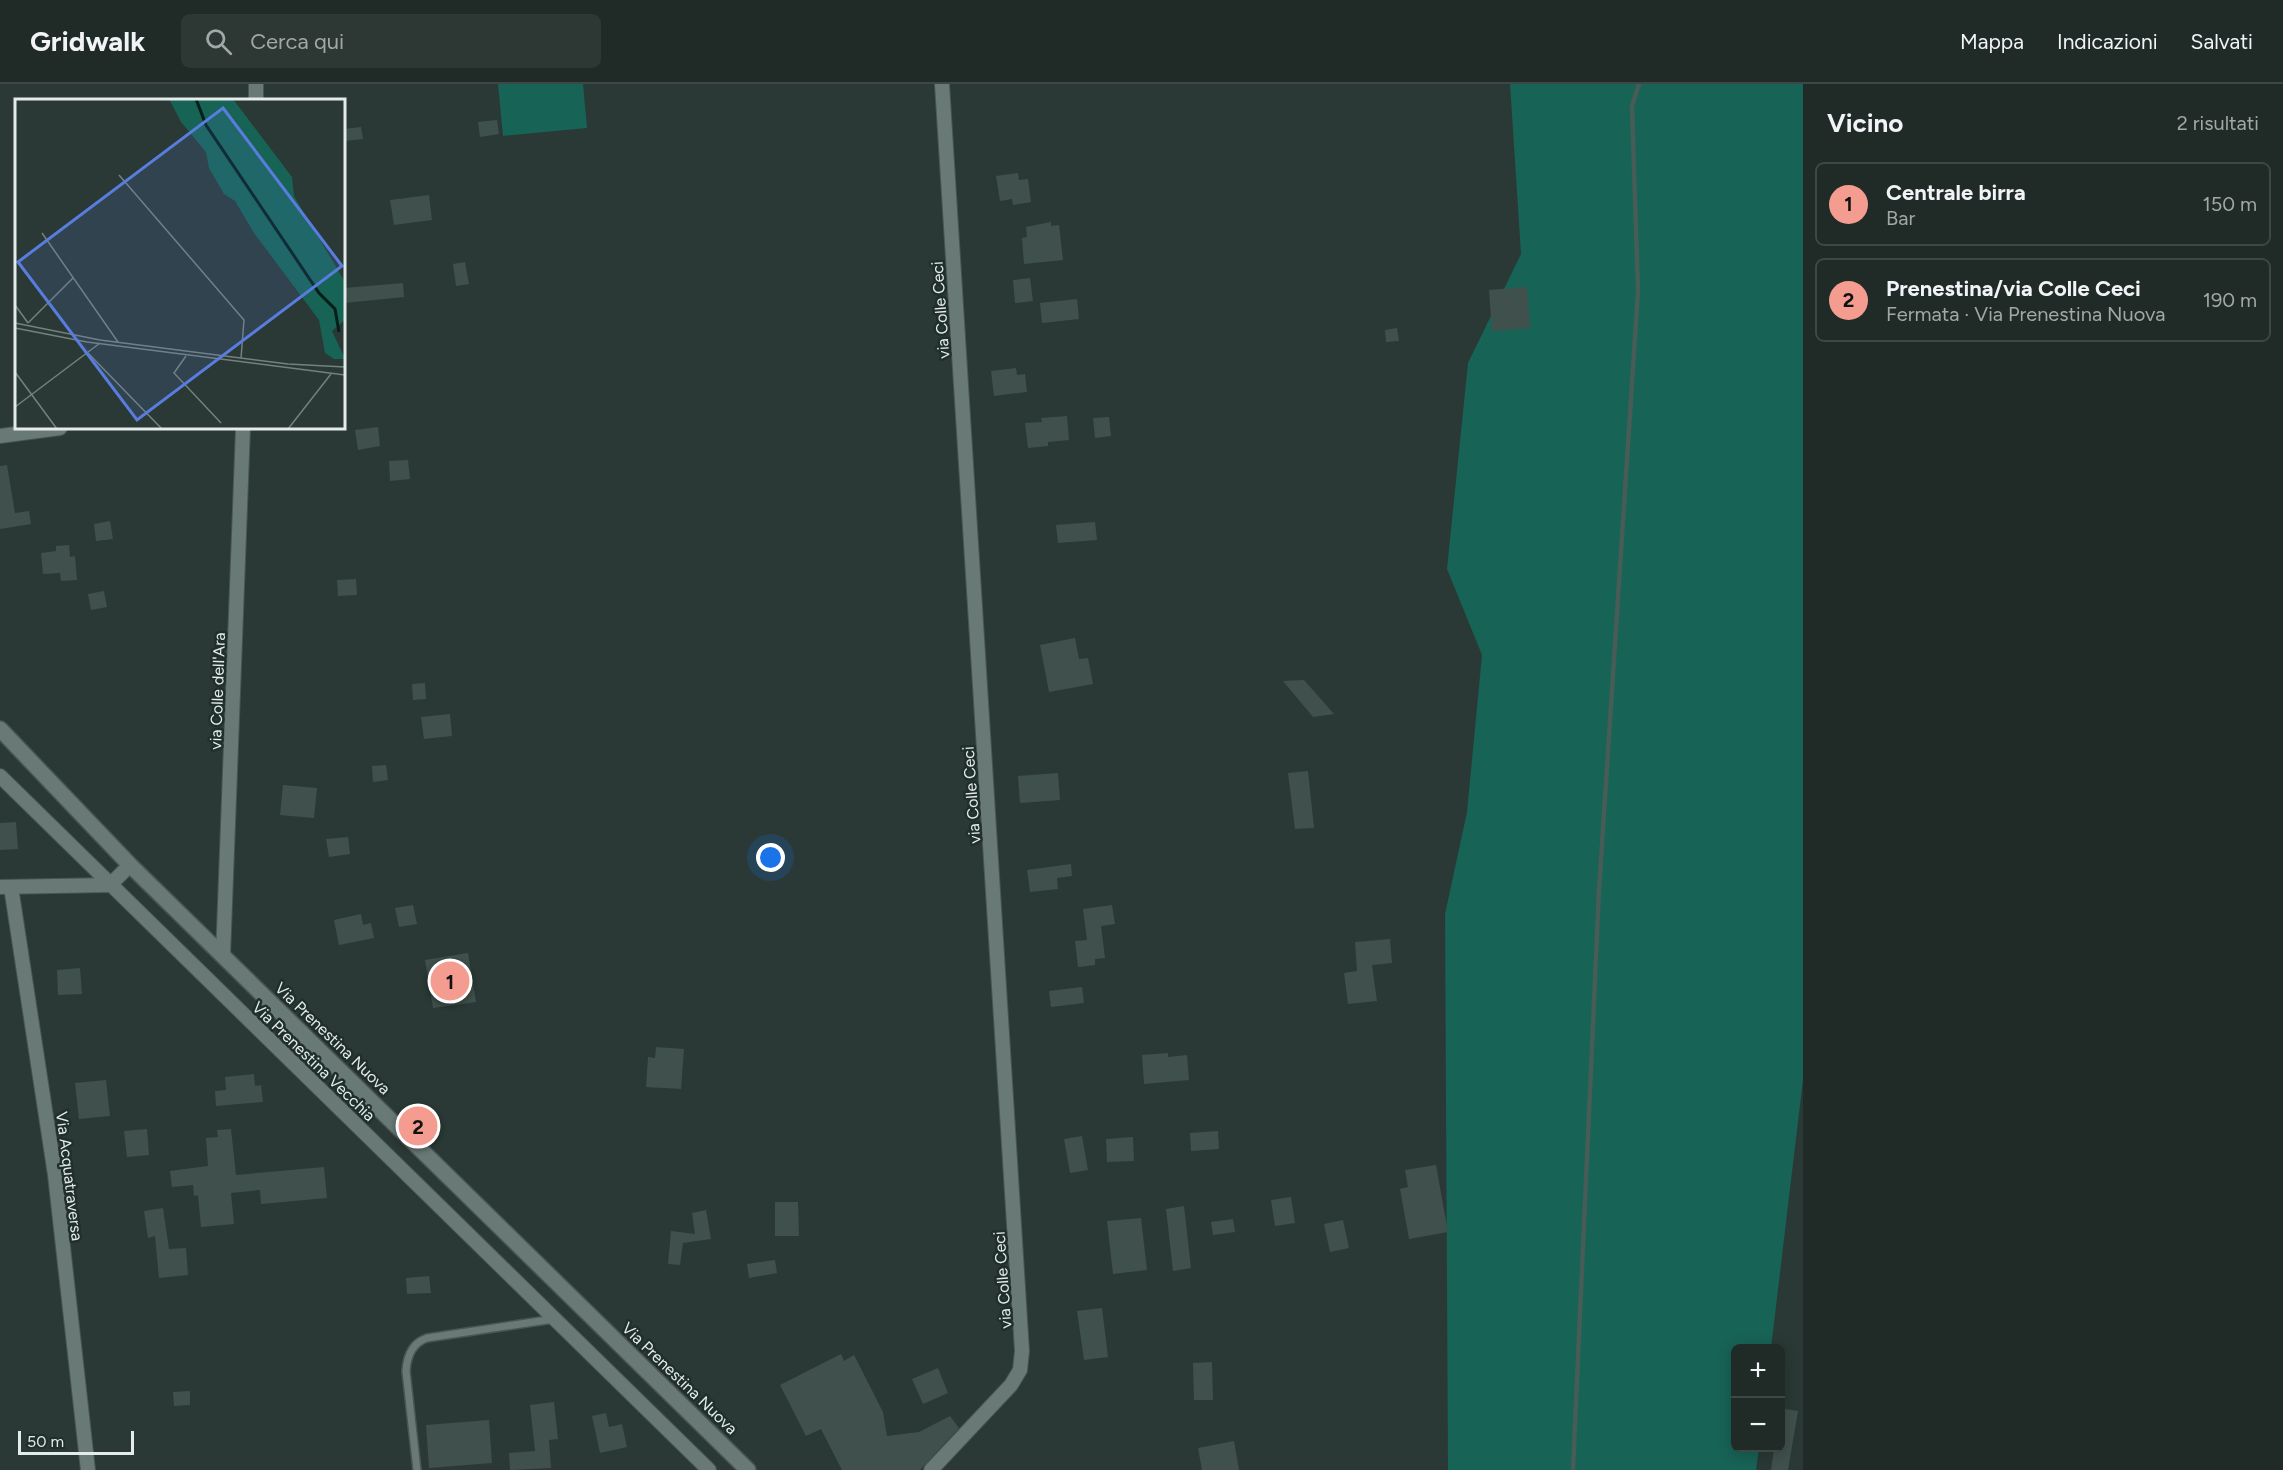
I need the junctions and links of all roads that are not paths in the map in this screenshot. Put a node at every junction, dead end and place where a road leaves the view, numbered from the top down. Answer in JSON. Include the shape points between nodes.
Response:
{"nodes":[{"id":1,"x":942,"y":84,"type":"edge"},
{"id":2,"x":52,"y":429,"type":"edge"},
{"id":3,"x":243,"y":429,"type":"edge"},
{"id":4,"x":0,"y":436,"type":"edge"},
{"id":5,"x":0,"y":729,"type":"edge"},
{"id":6,"x":0,"y":776,"type":"edge"},
{"id":7,"x":130,"y":865,"type":"junction"},
{"id":8,"x":111,"y":885,"type":"junction"},
{"id":9,"x":6,"y":887,"type":"edge"},
{"id":10,"x":223,"y":956,"type":"junction"},
{"id":11,"x":555,"y":1319,"type":"junction"},
{"id":12,"x":88,"y":1470,"type":"edge"},
{"id":13,"x":417,"y":1470,"type":"edge"},
{"id":14,"x":709,"y":1470,"type":"edge"},
{"id":15,"x":748,"y":1470,"type":"edge"},
{"id":16,"x":931,"y":1470,"type":"edge"}],
"edges":[{"from":1,"to":16,"type":"street","name":"via Colle Ceci","via":[[1022,1351],[1020,1370],[1011,1385]]},
{"from":2,"to":4,"type":"street"},
{"from":3,"to":10,"type":"street","name":"via Colle dell'Ara"},
{"from":5,"to":7,"type":"main road","name":"Via Prenestina Nuova"},
{"from":6,"to":8,"type":"street","name":"Via Prenestina Vecchia"},
{"from":7,"to":8,"type":"street"},
{"from":7,"to":10,"type":"main road","name":"Via Prenestina Nuova"},
{"from":8,"to":9,"type":"street"},
{"from":8,"to":11,"type":"street","name":"Via Prenestina Vecchia"},
{"from":9,"to":12,"type":"street","name":"Via Acquatraversa","via":[[55,1175]]},
{"from":10,"to":15,"type":"main road","name":"Via Prenestina Nuova"},
{"from":11,"to":13,"type":"lane","via":[[427,1338],[414,1346],[406,1371]]},
{"from":11,"to":14,"type":"street","name":"Via Prenestina Vecchia"}]}
